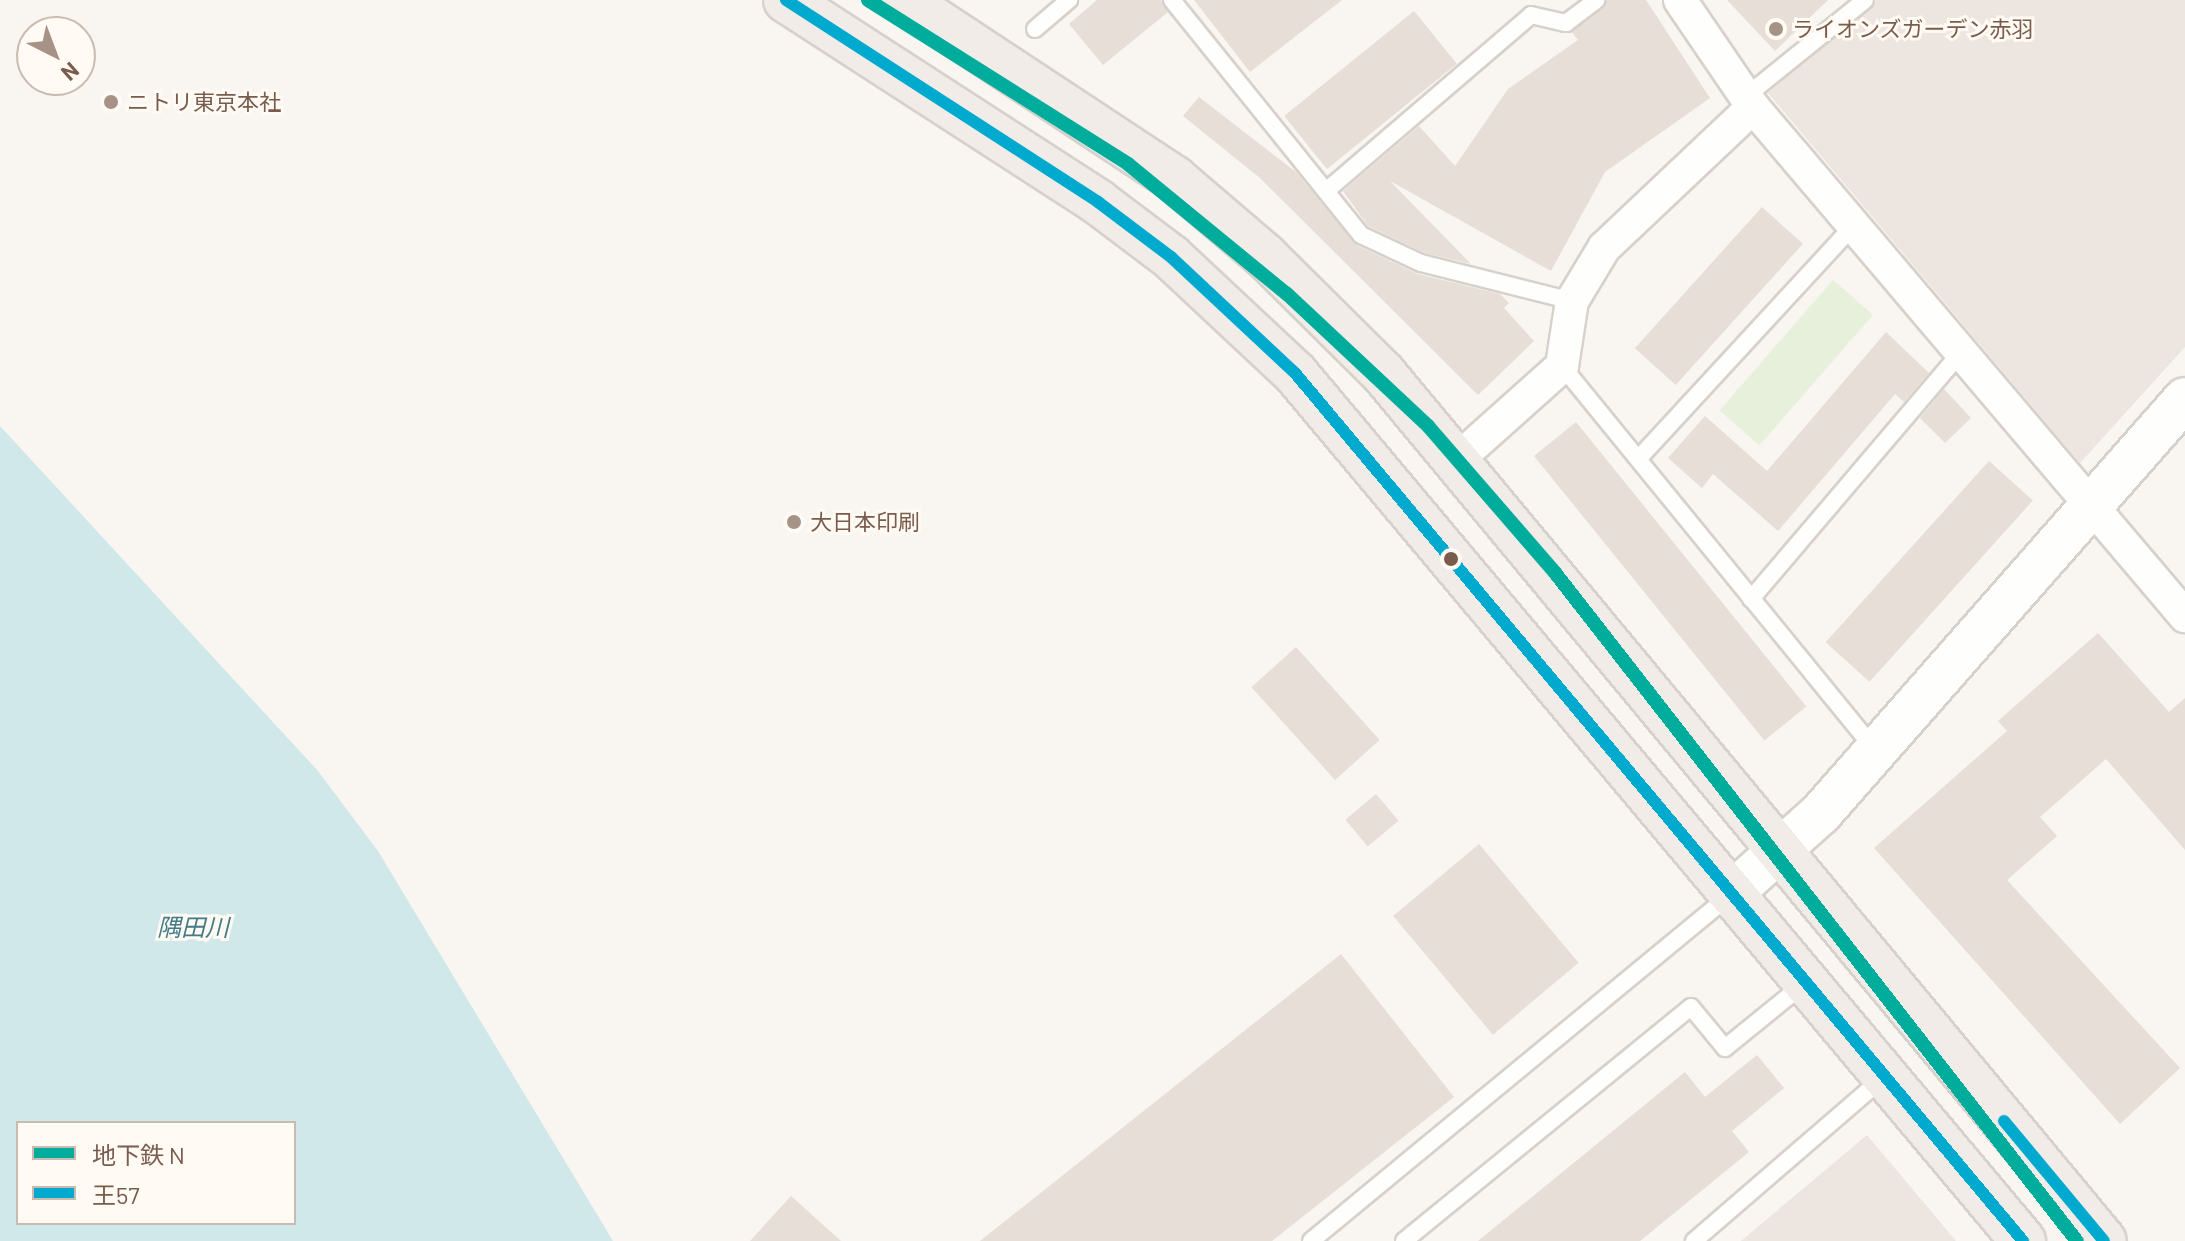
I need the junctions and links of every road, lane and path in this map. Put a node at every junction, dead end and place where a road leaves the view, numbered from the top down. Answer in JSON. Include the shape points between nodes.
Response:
{"nodes":[{"id":1,"x":786,"y":0,"type":"edge"},
{"id":2,"x":904,"y":0,"type":"edge"},
{"id":3,"x":1069,"y":0,"type":"edge"},
{"id":4,"x":1172,"y":0,"type":"edge"},
{"id":5,"x":1596,"y":0,"type":"edge"},
{"id":6,"x":1680,"y":0,"type":"edge"},
{"id":7,"x":1865,"y":0,"type":"edge"},
{"id":8,"x":1035,"y":29,"type":"dead end"},
{"id":9,"x":1749,"y":102,"type":"junction"},
{"id":10,"x":1326,"y":191,"type":"junction"},
{"id":11,"x":1854,"y":225,"type":"junction"},
{"id":12,"x":1572,"y":301,"type":"junction"},
{"id":13,"x":1962,"y":351,"type":"junction"},
{"id":14,"x":1562,"y":366,"type":"junction"},
{"id":15,"x":2185,"y":399,"type":"edge"},
{"id":16,"x":1639,"y":458,"type":"junction"},
{"id":17,"x":1457,"y":460,"type":"junction"},
{"id":18,"x":2088,"y":508,"type":"junction"},
{"id":19,"x":1751,"y":599,"type":"junction"},
{"id":20,"x":2185,"y":616,"type":"edge"},
{"id":21,"x":1876,"y":752,"type":"junction"},
{"id":22,"x":1781,"y":851,"type":"junction"},
{"id":23,"x":1733,"y":892,"type":"junction"},
{"id":24,"x":1807,"y":981,"type":"junction"},
{"id":25,"x":1886,"y":1075,"type":"junction"},
{"id":26,"x":1311,"y":1241,"type":"edge"},
{"id":27,"x":1404,"y":1241,"type":"edge"},
{"id":28,"x":1694,"y":1241,"type":"edge"},
{"id":29,"x":2023,"y":1241,"type":"edge"},
{"id":30,"x":2104,"y":1241,"type":"edge"}],
"edges":[{"from":1,"to":23,"type":"highway","via":[[1029,153],[1171,257],[1233,312],[1403,496]]},
{"from":2,"to":17,"type":"highway","via":[[1175,179],[1265,256],[1372,362]]},
{"from":3,"to":8,"type":"lane"},
{"from":4,"to":10,"type":"lane"},
{"from":5,"to":10,"type":"lane","via":[[1566,23],[1531,15]]},
{"from":6,"to":9,"type":"street"},
{"from":7,"to":9,"type":"lane"},
{"from":9,"to":11,"type":"street"},
{"from":9,"to":12,"type":"street","via":[[1604,248]]},
{"from":10,"to":12,"type":"lane","via":[[1361,235],[1421,263]]},
{"from":11,"to":13,"type":"street"},
{"from":11,"to":16,"type":"lane"},
{"from":12,"to":14,"type":"street"},
{"from":13,"to":18,"type":"street"},
{"from":13,"to":19,"type":"lane"},
{"from":14,"to":16,"type":"lane"},
{"from":14,"to":17,"type":"street"},
{"from":15,"to":18,"type":"street"},
{"from":16,"to":19,"type":"lane"},
{"from":17,"to":22,"type":"highway"},
{"from":18,"to":20,"type":"street"},
{"from":18,"to":21,"type":"street"},
{"from":19,"to":21,"type":"lane"},
{"from":21,"to":22,"type":"street"},
{"from":22,"to":23,"type":"street"},
{"from":22,"to":30,"type":"highway"},
{"from":23,"to":24,"type":"highway"},
{"from":23,"to":26,"type":"lane"},
{"from":24,"to":25,"type":"highway"},
{"from":24,"to":27,"type":"lane","via":[[1725,1048],[1691,1007]]},
{"from":25,"to":28,"type":"lane"},
{"from":25,"to":29,"type":"highway"}]}
